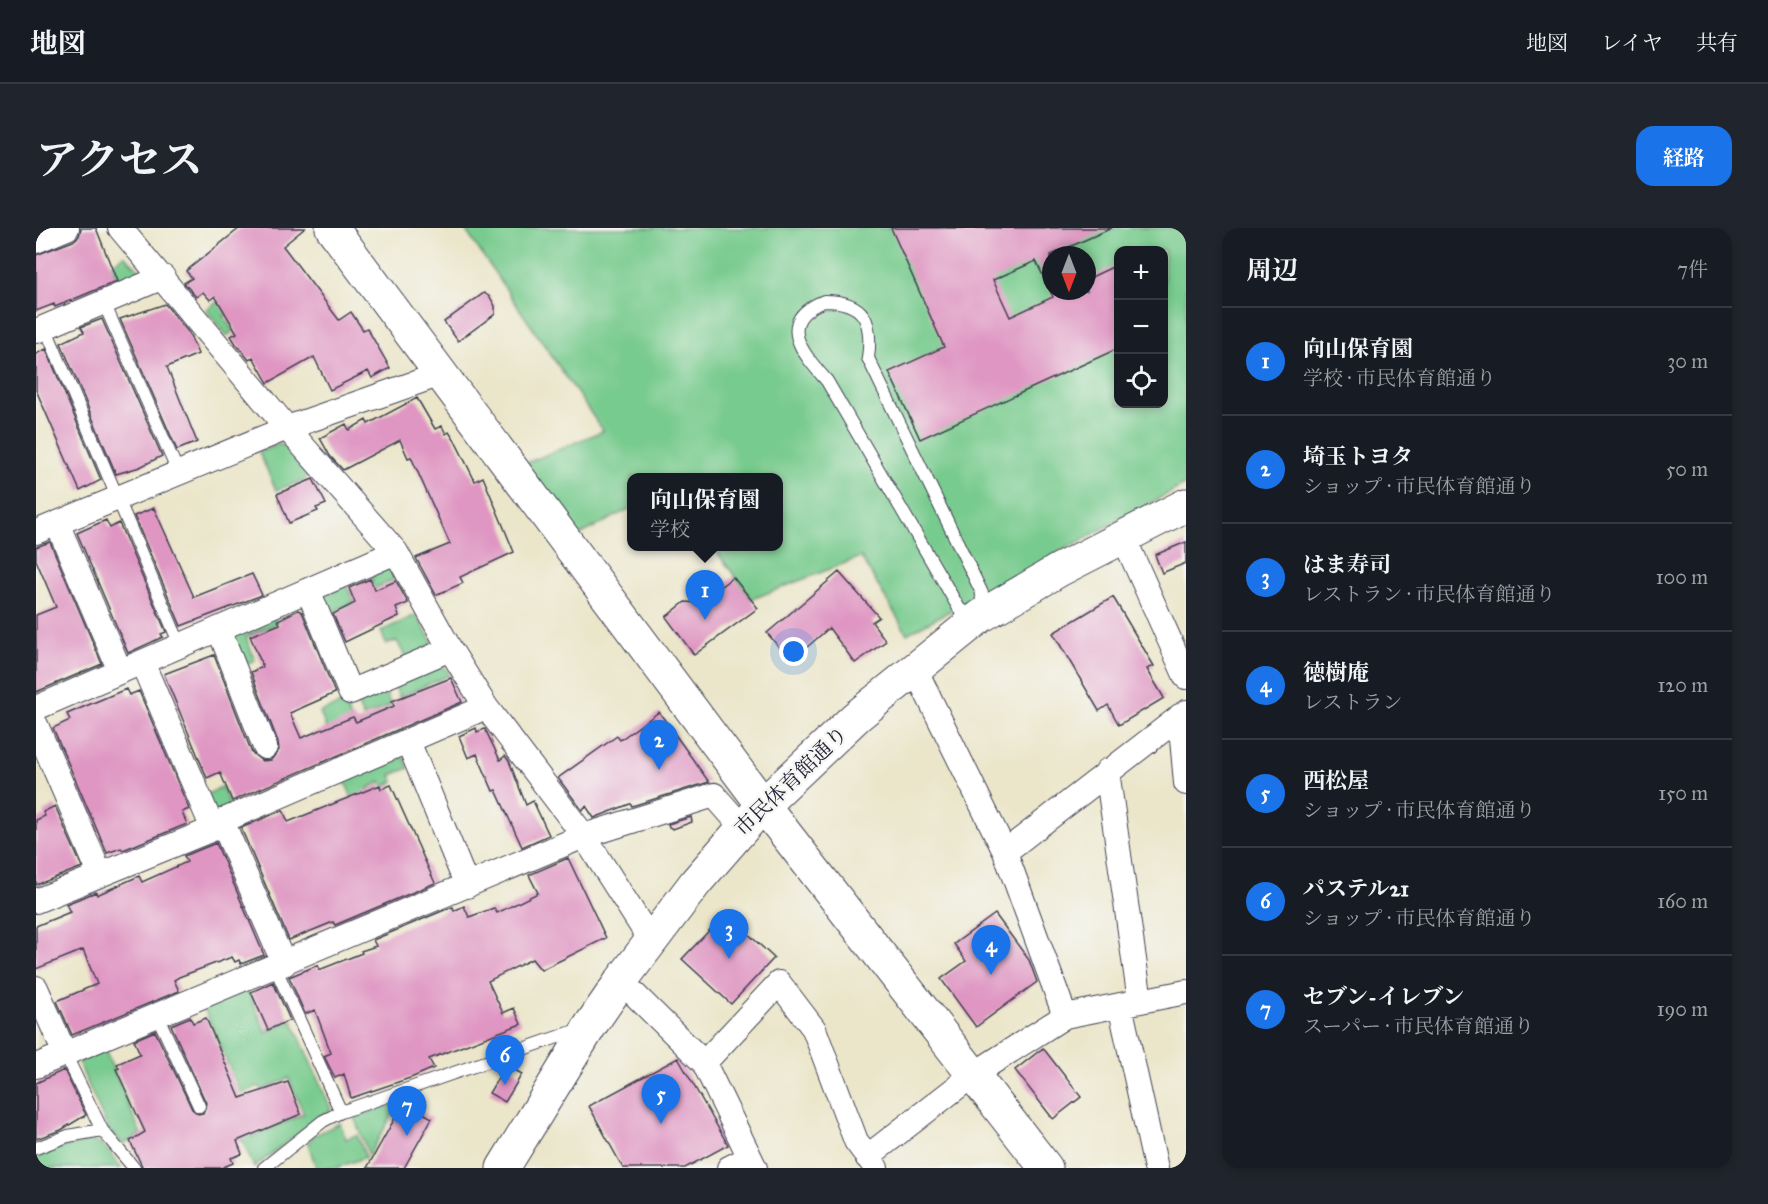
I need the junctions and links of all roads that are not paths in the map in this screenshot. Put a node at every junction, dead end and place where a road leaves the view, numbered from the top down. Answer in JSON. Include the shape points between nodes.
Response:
{"nodes":[{"id":1,"x":67,"y":228,"type":"edge"},
{"id":2,"x":120,"y":228,"type":"edge"},
{"id":3,"x":332,"y":228,"type":"edge"},
{"id":4,"x":36,"y":241,"type":"edge"},
{"id":5,"x":163,"y":277,"type":"junction"},
{"id":6,"x":104,"y":303,"type":"junction"},
{"id":7,"x":40,"y":329,"type":"edge"},
{"id":8,"x":441,"y":374,"type":"junction"},
{"id":9,"x":287,"y":428,"type":"junction"},
{"id":10,"x":178,"y":472,"type":"junction"},
{"id":11,"x":117,"y":498,"type":"junction"},
{"id":12,"x":1186,"y":505,"type":"edge"},
{"id":13,"x":46,"y":528,"type":"edge"},
{"id":14,"x":1123,"y":536,"type":"junction"},
{"id":15,"x":396,"y":552,"type":"junction"},
{"id":16,"x":308,"y":590,"type":"junction"},
{"id":17,"x":981,"y":616,"type":"junction"},
{"id":18,"x":219,"y":628,"type":"junction"},
{"id":19,"x":180,"y":645,"type":"junction"},
{"id":20,"x":450,"y":649,"type":"junction"},
{"id":21,"x":142,"y":662,"type":"junction"},
{"id":22,"x":915,"y":669,"type":"junction"},
{"id":23,"x":120,"y":671,"type":"junction"},
{"id":24,"x":1186,"y":676,"type":"edge"},
{"id":25,"x":486,"y":707,"type":"junction"},
{"id":26,"x":36,"y":708,"type":"edge"},
{"id":27,"x":1183,"y":714,"type":"edge"},
{"id":28,"x":36,"y":725,"type":"edge"},
{"id":29,"x":408,"y":741,"type":"junction"},
{"id":30,"x":265,"y":747,"type":"dead end"},
{"id":31,"x":1107,"y":771,"type":"junction"},
{"id":32,"x":1186,"y":783,"type":"edge"},
{"id":33,"x":752,"y":816,"type":"junction"},
{"id":34,"x":217,"y":825,"type":"junction"},
{"id":35,"x":584,"y":836,"type":"junction"},
{"id":36,"x":1005,"y":852,"type":"junction"},
{"id":37,"x":100,"y":874,"type":"junction"},
{"id":38,"x":467,"y":886,"type":"junction"},
{"id":39,"x":36,"y":901,"type":"edge"},
{"id":40,"x":651,"y":941,"type":"junction"},
{"id":41,"x":279,"y":966,"type":"junction"},
{"id":42,"x":621,"y":981,"type":"junction"},
{"id":43,"x":36,"y":988,"type":"edge"},
{"id":44,"x":1186,"y":992,"type":"edge"},
{"id":45,"x":1130,"y":1003,"type":"junction"},
{"id":46,"x":157,"y":1015,"type":"junction"},
{"id":47,"x":1065,"y":1016,"type":"junction"},
{"id":48,"x":590,"y":1026,"type":"junction"},
{"id":49,"x":65,"y":1054,"type":"junction"},
{"id":50,"x":704,"y":1063,"type":"junction"},
{"id":51,"x":36,"y":1066,"type":"edge"},
{"id":52,"x":974,"y":1074,"type":"junction"},
{"id":53,"x":198,"y":1106,"type":"dead end"},
{"id":54,"x":341,"y":1112,"type":"junction"},
{"id":55,"x":102,"y":1130,"type":"junction"},
{"id":56,"x":36,"y":1148,"type":"edge"},
{"id":57,"x":872,"y":1162,"type":"edge"},
{"id":58,"x":744,"y":1165,"type":"edge"},
{"id":59,"x":134,"y":1168,"type":"edge"},
{"id":60,"x":264,"y":1168,"type":"edge"},
{"id":61,"x":503,"y":1168,"type":"edge"},
{"id":62,"x":1046,"y":1168,"type":"edge"},
{"id":63,"x":1156,"y":1168,"type":"edge"}],
"edges":[{"from":1,"to":4,"type":"street"},
{"from":2,"to":5,"type":"street"},
{"from":3,"to":8,"type":"street"},
{"from":5,"to":6,"type":"street"},
{"from":5,"to":9,"type":"street"},
{"from":6,"to":7,"type":"street"},
{"from":6,"to":10,"type":"lane"},
{"from":7,"to":11,"type":"lane"},
{"from":8,"to":9,"type":"street"},
{"from":8,"to":33,"type":"street"},
{"from":9,"to":10,"type":"street"},
{"from":9,"to":15,"type":"street"},
{"from":10,"to":11,"type":"street"},
{"from":11,"to":13,"type":"street"},
{"from":11,"to":19,"type":"lane"},
{"from":12,"to":14,"type":"street","name":"市民体育館通り"},
{"from":13,"to":23,"type":"street"},
{"from":14,"to":17,"type":"street","name":"市民体育館通り"},
{"from":14,"to":24,"type":"street"},
{"from":15,"to":16,"type":"street"},
{"from":15,"to":20,"type":"street"},
{"from":16,"to":18,"type":"street"},
{"from":16,"to":20,"type":"street","via":[[350,692]]},
{"from":17,"to":17,"type":"lane","via":[[960,610],[827,381],[805,357],[796,334],[800,316],[809,307],[824,301],[840,301],[864,315],[870,328],[868,358],[982,593]]},
{"from":17,"to":22,"type":"street","name":"市民体育館通り"},
{"from":18,"to":19,"type":"street"},
{"from":18,"to":30,"type":"street"},
{"from":19,"to":21,"type":"street"},
{"from":20,"to":25,"type":"street"},
{"from":21,"to":23,"type":"street"},
{"from":21,"to":34,"type":"street"},
{"from":22,"to":33,"type":"street","name":"市民体育館通り","via":[[856,717]]},
{"from":22,"to":36,"type":"street"},
{"from":23,"to":26,"type":"street"},
{"from":25,"to":29,"type":"street"},
{"from":25,"to":35,"type":"street"},
{"from":27,"to":31,"type":"street"},
{"from":27,"to":32,"type":"street"},
{"from":28,"to":37,"type":"street"},
{"from":29,"to":34,"type":"street"},
{"from":29,"to":38,"type":"street"},
{"from":31,"to":36,"type":"street"},
{"from":31,"to":45,"type":"street"},
{"from":33,"to":35,"type":"street","via":[[714,795]]},
{"from":33,"to":40,"type":"street","name":"市民体育館通り"},
{"from":33,"to":52,"type":"street"},
{"from":34,"to":37,"type":"street"},
{"from":34,"to":41,"type":"street"},
{"from":35,"to":38,"type":"street"},
{"from":35,"to":40,"type":"street"},
{"from":36,"to":47,"type":"street"},
{"from":37,"to":39,"type":"street"},
{"from":38,"to":41,"type":"street"},
{"from":40,"to":42,"type":"street","name":"市民体育館通り"},
{"from":41,"to":46,"type":"street"},
{"from":41,"to":54,"type":"lane"},
{"from":42,"to":48,"type":"street","name":"市民体育館通り"},
{"from":42,"to":50,"type":"street"},
{"from":43,"to":49,"type":"street"},
{"from":44,"to":45,"type":"street"},
{"from":45,"to":47,"type":"street"},
{"from":45,"to":63,"type":"street"},
{"from":46,"to":49,"type":"street"},
{"from":46,"to":53,"type":"lane"},
{"from":47,"to":52,"type":"street"},
{"from":48,"to":54,"type":"lane"},
{"from":48,"to":61,"type":"street","name":"市民体育館通り"},
{"from":49,"to":51,"type":"street"},
{"from":49,"to":55,"type":"lane"},
{"from":50,"to":57,"type":"street","via":[[778,983],[814,1029],[856,1142]]},
{"from":50,"to":58,"type":"street"},
{"from":52,"to":57,"type":"street"},
{"from":52,"to":62,"type":"street"},
{"from":54,"to":60,"type":"lane","via":[[323,1121]]},
{"from":55,"to":56,"type":"lane","via":[[68,1136]]},
{"from":55,"to":59,"type":"lane"}]}
